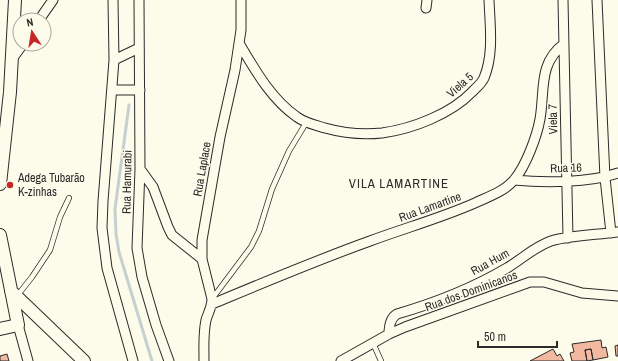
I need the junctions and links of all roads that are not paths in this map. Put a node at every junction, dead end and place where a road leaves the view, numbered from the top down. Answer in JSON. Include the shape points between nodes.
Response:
{"nodes":[{"id":1,"x":15,"y":0,"type":"edge"},
{"id":2,"x":53,"y":0,"type":"edge"},
{"id":3,"x":113,"y":0,"type":"edge"},
{"id":4,"x":139,"y":0,"type":"edge"},
{"id":5,"x":241,"y":0,"type":"edge"},
{"id":6,"x":489,"y":0,"type":"edge"},
{"id":7,"x":563,"y":0,"type":"edge"},
{"id":8,"x":597,"y":0,"type":"edge"},
{"id":9,"x":45,"y":12,"type":"edge"},
{"id":10,"x":239,"y":43,"type":"junction"},
{"id":11,"x":564,"y":44,"type":"junction"},
{"id":12,"x":139,"y":48,"type":"junction"},
{"id":13,"x":17,"y":52,"type":"edge"},
{"id":14,"x":12,"y":59,"type":"junction"},
{"id":15,"x":114,"y":60,"type":"junction"},
{"id":16,"x":112,"y":90,"type":"junction"},
{"id":17,"x":140,"y":90,"type":"junction"},
{"id":18,"x":306,"y":123,"type":"junction"},
{"id":19,"x":140,"y":169,"type":"junction"},
{"id":20,"x":618,"y":173,"type":"edge"},
{"id":21,"x":605,"y":178,"type":"junction"},
{"id":22,"x":514,"y":180,"type":"junction"},
{"id":23,"x":566,"y":181,"type":"junction"},
{"id":24,"x":0,"y":184,"type":"edge"},
{"id":25,"x":69,"y":198,"type":"dead end"},
{"id":26,"x":614,"y":233,"type":"edge"},
{"id":27,"x":0,"y":235,"type":"edge"},
{"id":28,"x":568,"y":238,"type":"junction"},
{"id":29,"x":202,"y":259,"type":"junction"},
{"id":30,"x":14,"y":293,"type":"junction"},
{"id":31,"x":618,"y":296,"type":"edge"},
{"id":32,"x":212,"y":301,"type":"junction"},
{"id":33,"x":40,"y":317,"type":"junction"},
{"id":34,"x":18,"y":325,"type":"junction"},
{"id":35,"x":0,"y":329,"type":"edge"},
{"id":36,"x":389,"y":334,"type":"junction"},
{"id":37,"x":373,"y":343,"type":"junction"},
{"id":38,"x":28,"y":361,"type":"edge"},
{"id":39,"x":84,"y":361,"type":"edge"},
{"id":40,"x":133,"y":361,"type":"edge"},
{"id":41,"x":169,"y":361,"type":"edge"},
{"id":42,"x":204,"y":361,"type":"edge"},
{"id":43,"x":340,"y":361,"type":"edge"},
{"id":44,"x":381,"y":361,"type":"edge"}],
"edges":[{"from":1,"to":14,"type":"street"},
{"from":2,"to":9,"type":"street"},
{"from":3,"to":15,"type":"street","name":"Rua Hamurabi"},
{"from":4,"to":12,"type":"street","name":"Rua Hamurabi"},
{"from":5,"to":10,"type":"street","name":"Rua Laplace","via":[[242,30]]},
{"from":6,"to":18,"type":"street","name":"Viela 5","via":[[491,44],[484,80],[451,109],[416,124],[382,133],[337,131]]},
{"from":7,"to":11,"type":"street","name":"Viela 7"},
{"from":8,"to":21,"type":"street"},
{"from":10,"to":18,"type":"street","via":[[263,82],[280,103]]},
{"from":10,"to":29,"type":"street","name":"Rua Laplace","via":[[210,193],[202,240]]},
{"from":11,"to":22,"type":"street","name":"Rua Lamartine","via":[[549,59],[540,120],[532,146]]},
{"from":11,"to":23,"type":"street","name":"Viela 7"},
{"from":12,"to":15,"type":"street"},
{"from":12,"to":17,"type":"street","name":"Rua Hamurabi"},
{"from":13,"to":14,"type":"street"},
{"from":14,"to":24,"type":"street"},
{"from":15,"to":16,"type":"street","name":"Rua Hamurabi"},
{"from":16,"to":17,"type":"street"},
{"from":16,"to":40,"type":"street","name":"Rua Hamurabi","via":[[102,201],[104,250]]},
{"from":17,"to":19,"type":"street","name":"Rua Hamurabi"},
{"from":18,"to":32,"type":"lane","via":[[272,189],[259,231],[251,247]]},
{"from":19,"to":29,"type":"street","via":[[153,187],[172,235]]},
{"from":19,"to":41,"type":"street","name":"Rua Hamurabi","via":[[138,248],[142,277]]},
{"from":20,"to":21,"type":"street","name":"Rua 16"},
{"from":21,"to":23,"type":"street","name":"Rua 16"},
{"from":21,"to":26,"type":"street"},
{"from":22,"to":23,"type":"street","name":"Rua 16"},
{"from":22,"to":32,"type":"street","name":"Rua Lamartine","via":[[487,198],[448,215],[371,240]]},
{"from":23,"to":28,"type":"street","name":"Viela 7"},
{"from":25,"to":30,"type":"lane","via":[[60,216],[50,250],[36,273]]},
{"from":26,"to":28,"type":"street","name":"Rua Hum"},
{"from":27,"to":30,"type":"street"},
{"from":28,"to":36,"type":"street","name":"Rua Hum","via":[[540,245],[507,268],[463,290],[425,306],[397,314],[390,322]]},
{"from":29,"to":32,"type":"street","name":"Rua Laplace"},
{"from":30,"to":33,"type":"street"},
{"from":30,"to":34,"type":"street"},
{"from":31,"to":36,"type":"street","name":"Rua dos Dominicanos","via":[[582,293],[537,281]]},
{"from":32,"to":42,"type":"street","via":[[204,330]]},
{"from":33,"to":34,"type":"street","via":[[27,318]]},
{"from":33,"to":39,"type":"street"},
{"from":34,"to":35,"type":"street"},
{"from":34,"to":38,"type":"street"},
{"from":36,"to":37,"type":"street","name":"Rua dos Dominicanos"},
{"from":37,"to":43,"type":"street","name":"Rua dos Dominicanos"},
{"from":37,"to":44,"type":"lane"}]}
